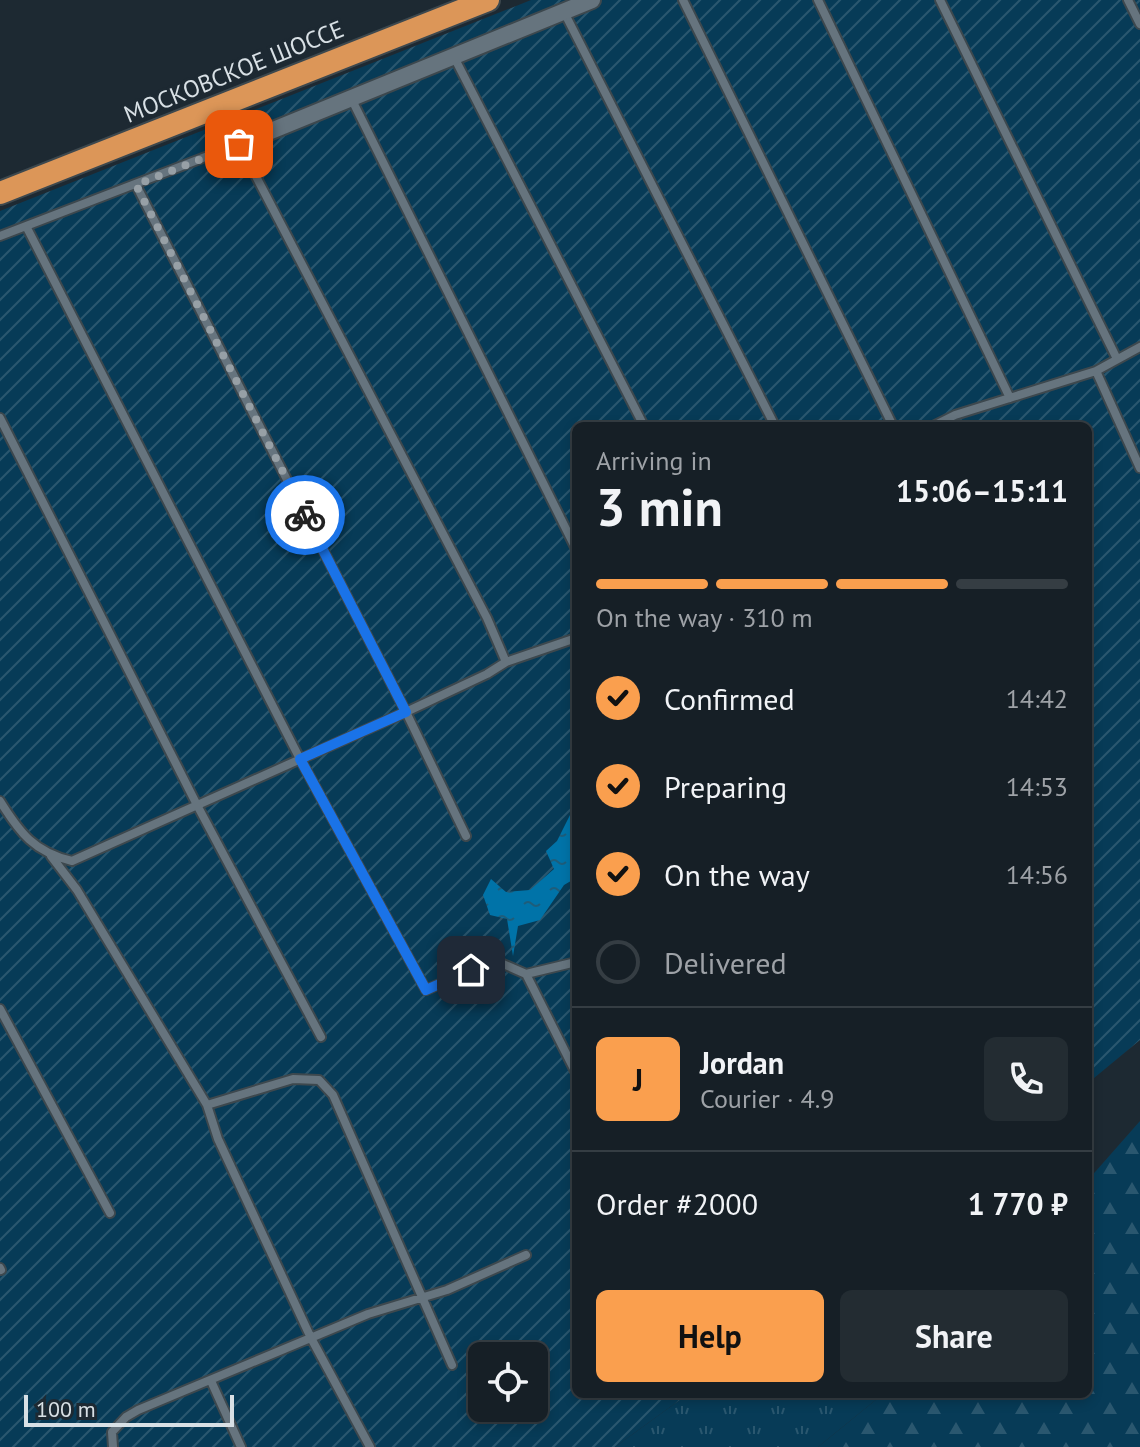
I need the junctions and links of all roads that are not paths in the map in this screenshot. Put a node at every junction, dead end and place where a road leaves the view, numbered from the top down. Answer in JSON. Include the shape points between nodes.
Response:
{"nodes":[{"id":1,"x":592,"y":0,"type":"edge"},
{"id":2,"x":683,"y":0,"type":"edge"},
{"id":3,"x":818,"y":0,"type":"edge"},
{"id":4,"x":940,"y":0,"type":"edge"},
{"id":5,"x":1128,"y":0,"type":"edge"},
{"id":6,"x":474,"y":2,"type":"edge"},
{"id":7,"x":564,"y":12,"type":"junction"},
{"id":8,"x":1140,"y":24,"type":"edge"},
{"id":9,"x":454,"y":56,"type":"junction"},
{"id":10,"x":351,"y":98,"type":"junction"},
{"id":11,"x":239,"y":144,"type":"junction"},
{"id":12,"x":136,"y":185,"type":"junction"},
{"id":13,"x":0,"y":193,"type":"edge"},
{"id":14,"x":26,"y":226,"type":"junction"},
{"id":15,"x":0,"y":236,"type":"edge"},
{"id":16,"x":1140,"y":347,"type":"edge"},
{"id":17,"x":1117,"y":359,"type":"junction"},
{"id":18,"x":1096,"y":371,"type":"junction"},
{"id":19,"x":1010,"y":398,"type":"junction"},
{"id":20,"x":0,"y":418,"type":"edge"},
{"id":21,"x":642,"y":422,"type":"edge"},
{"id":22,"x":773,"y":422,"type":"edge"},
{"id":23,"x":891,"y":422,"type":"edge"},
{"id":24,"x":941,"y":422,"type":"edge"},
{"id":25,"x":1140,"y":468,"type":"edge"},
{"id":26,"x":572,"y":541,"type":"edge"},
{"id":27,"x":572,"y":639,"type":"edge"},
{"id":28,"x":506,"y":662,"type":"junction"},
{"id":29,"x":406,"y":712,"type":"junction"},
{"id":30,"x":300,"y":759,"type":"junction"},
{"id":31,"x":0,"y":801,"type":"edge"},
{"id":32,"x":197,"y":805,"type":"junction"},
{"id":33,"x":466,"y":836,"type":"dead end"},
{"id":34,"x":51,"y":856,"type":"junction"},
{"id":35,"x":572,"y":963,"type":"edge"},
{"id":36,"x":526,"y":974,"type":"junction"},
{"id":37,"x":0,"y":1009,"type":"edge"},
{"id":38,"x":321,"y":1037,"type":"dead end"},
{"id":39,"x":572,"y":1065,"type":"edge"},
{"id":40,"x":207,"y":1105,"type":"junction"},
{"id":41,"x":110,"y":1213,"type":"dead end"},
{"id":42,"x":526,"y":1255,"type":"dead end"},
{"id":43,"x":422,"y":1296,"type":"junction"},
{"id":44,"x":311,"y":1338,"type":"junction"},
{"id":45,"x":452,"y":1365,"type":"dead end"},
{"id":46,"x":211,"y":1381,"type":"junction"},
{"id":47,"x":113,"y":1447,"type":"edge"},
{"id":48,"x":241,"y":1447,"type":"edge"},
{"id":49,"x":370,"y":1447,"type":"edge"}],
"edges":[{"from":1,"to":7,"type":"street"},
{"from":2,"to":23,"type":"lane"},
{"from":3,"to":19,"type":"lane"},
{"from":4,"to":17,"type":"lane"},
{"from":5,"to":8,"type":"lane"},
{"from":6,"to":13,"type":"highway","name":"МОСКОВСКОЕ ШОССЕ"},
{"from":7,"to":9,"type":"street"},
{"from":7,"to":22,"type":"lane"},
{"from":9,"to":10,"type":"street"},
{"from":9,"to":21,"type":"lane"},
{"from":10,"to":11,"type":"street"},
{"from":10,"to":26,"type":"lane"},
{"from":11,"to":12,"type":"lane"},
{"from":11,"to":28,"type":"lane"},
{"from":12,"to":14,"type":"lane"},
{"from":12,"to":29,"type":"lane"},
{"from":14,"to":15,"type":"lane"},
{"from":14,"to":30,"type":"lane"},
{"from":16,"to":17,"type":"lane"},
{"from":17,"to":18,"type":"lane"},
{"from":18,"to":19,"type":"lane"},
{"from":18,"to":25,"type":"lane"},
{"from":19,"to":24,"type":"lane"},
{"from":20,"to":32,"type":"lane"},
{"from":27,"to":28,"type":"lane"},
{"from":28,"to":29,"type":"lane"},
{"from":29,"to":30,"type":"lane"},
{"from":29,"to":33,"type":"lane"},
{"from":30,"to":32,"type":"lane"},
{"from":30,"to":36,"type":"lane","via":[[426,990],[494,960]]},
{"from":31,"to":34,"type":"lane","via":[[28,841]]},
{"from":32,"to":34,"type":"lane","via":[[72,861]]},
{"from":32,"to":38,"type":"lane"},
{"from":34,"to":40,"type":"lane"},
{"from":35,"to":36,"type":"lane"},
{"from":36,"to":39,"type":"lane"},
{"from":37,"to":41,"type":"lane"},
{"from":40,"to":43,"type":"lane","via":[[293,1079],[319,1080],[333,1095]]},
{"from":40,"to":44,"type":"lane"},
{"from":42,"to":43,"type":"lane"},
{"from":43,"to":44,"type":"lane"},
{"from":43,"to":45,"type":"lane"},
{"from":44,"to":46,"type":"lane"},
{"from":44,"to":49,"type":"lane"},
{"from":46,"to":47,"type":"lane","via":[[126,1417],[112,1432]]},
{"from":46,"to":48,"type":"lane"}]}
